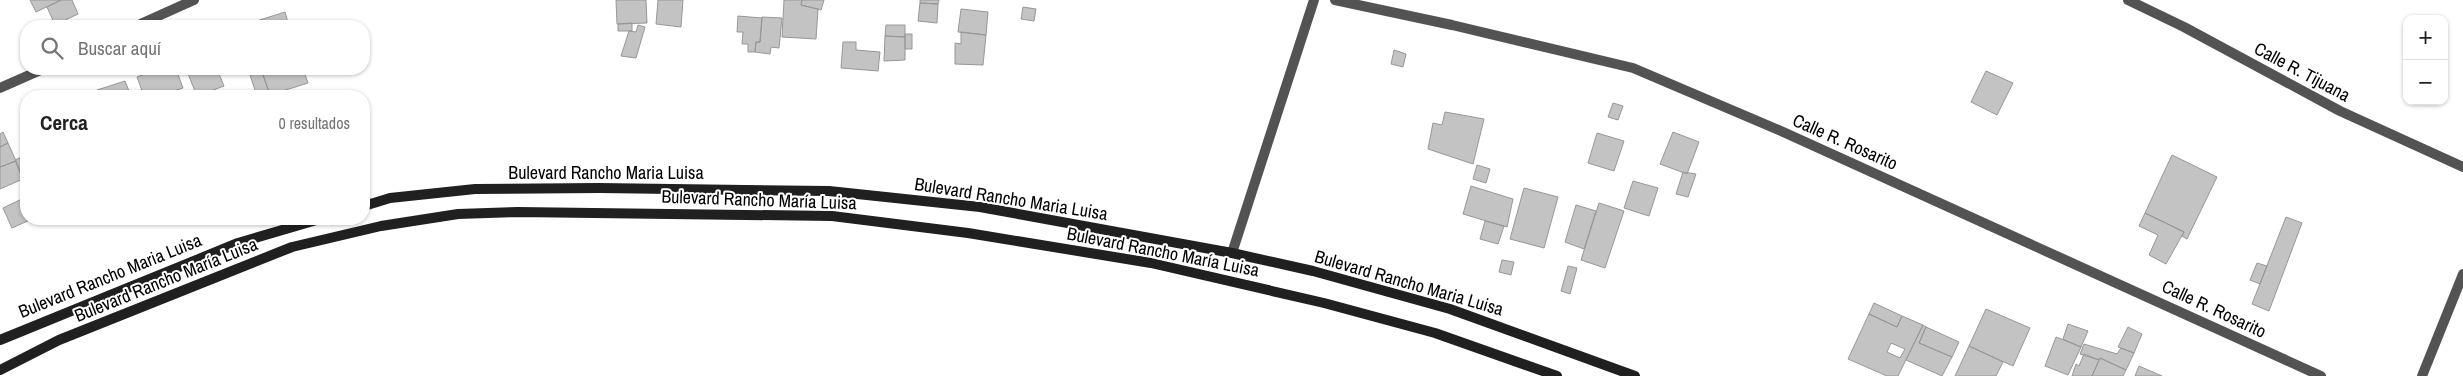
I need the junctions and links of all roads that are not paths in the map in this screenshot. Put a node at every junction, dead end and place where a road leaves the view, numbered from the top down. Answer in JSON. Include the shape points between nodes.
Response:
{"nodes":[{"id":1,"x":194,"y":0,"type":"edge"},
{"id":2,"x":1314,"y":0,"type":"edge"},
{"id":3,"x":1335,"y":0,"type":"edge"},
{"id":4,"x":2128,"y":0,"type":"edge"},
{"id":5,"x":149,"y":20,"type":"edge"},
{"id":6,"x":29,"y":75,"type":"edge"},
{"id":7,"x":0,"y":88,"type":"edge"},
{"id":8,"x":2463,"y":167,"type":"edge"},
{"id":9,"x":370,"y":204,"type":"edge"},
{"id":10,"x":300,"y":225,"type":"edge"},
{"id":11,"x":1232,"y":253,"type":"junction"},
{"id":12,"x":2463,"y":274,"type":"edge"},
{"id":13,"x":0,"y":340,"type":"edge"},
{"id":14,"x":0,"y":370,"type":"edge"},
{"id":15,"x":1557,"y":376,"type":"edge"},
{"id":16,"x":1635,"y":376,"type":"edge"},
{"id":17,"x":2321,"y":376,"type":"edge"},
{"id":18,"x":2422,"y":376,"type":"edge"}],
"edges":[{"from":1,"to":5,"type":"street"},
{"from":2,"to":11,"type":"street"},
{"from":3,"to":17,"type":"street","name":"Calle R. Rosarito","via":[[1633,68],[1781,131]]},
{"from":4,"to":8,"type":"street","name":"Calle R. Tijuana","via":[[2340,111]]},
{"from":6,"to":7,"type":"street"},
{"from":9,"to":11,"type":"street","name":"Bulevard Rancho Maria Luisa","via":[[390,198],[475,188],[829,191],[980,208]]},
{"from":10,"to":13,"type":"street","name":"Bulevard Rancho Maria Luisa","via":[[238,243]]},
{"from":11,"to":16,"type":"street","name":"Bulevard Rancho Maria Luisa","via":[[1313,271],[1450,309]]},
{"from":12,"to":18,"type":"street"},
{"from":14,"to":15,"type":"street","name":"Bulevard Rancho María Luisa","via":[[60,340],[292,247],[381,226],[458,214],[518,212],[832,216],[977,235],[1151,263],[1324,303],[1435,333]]}]}
